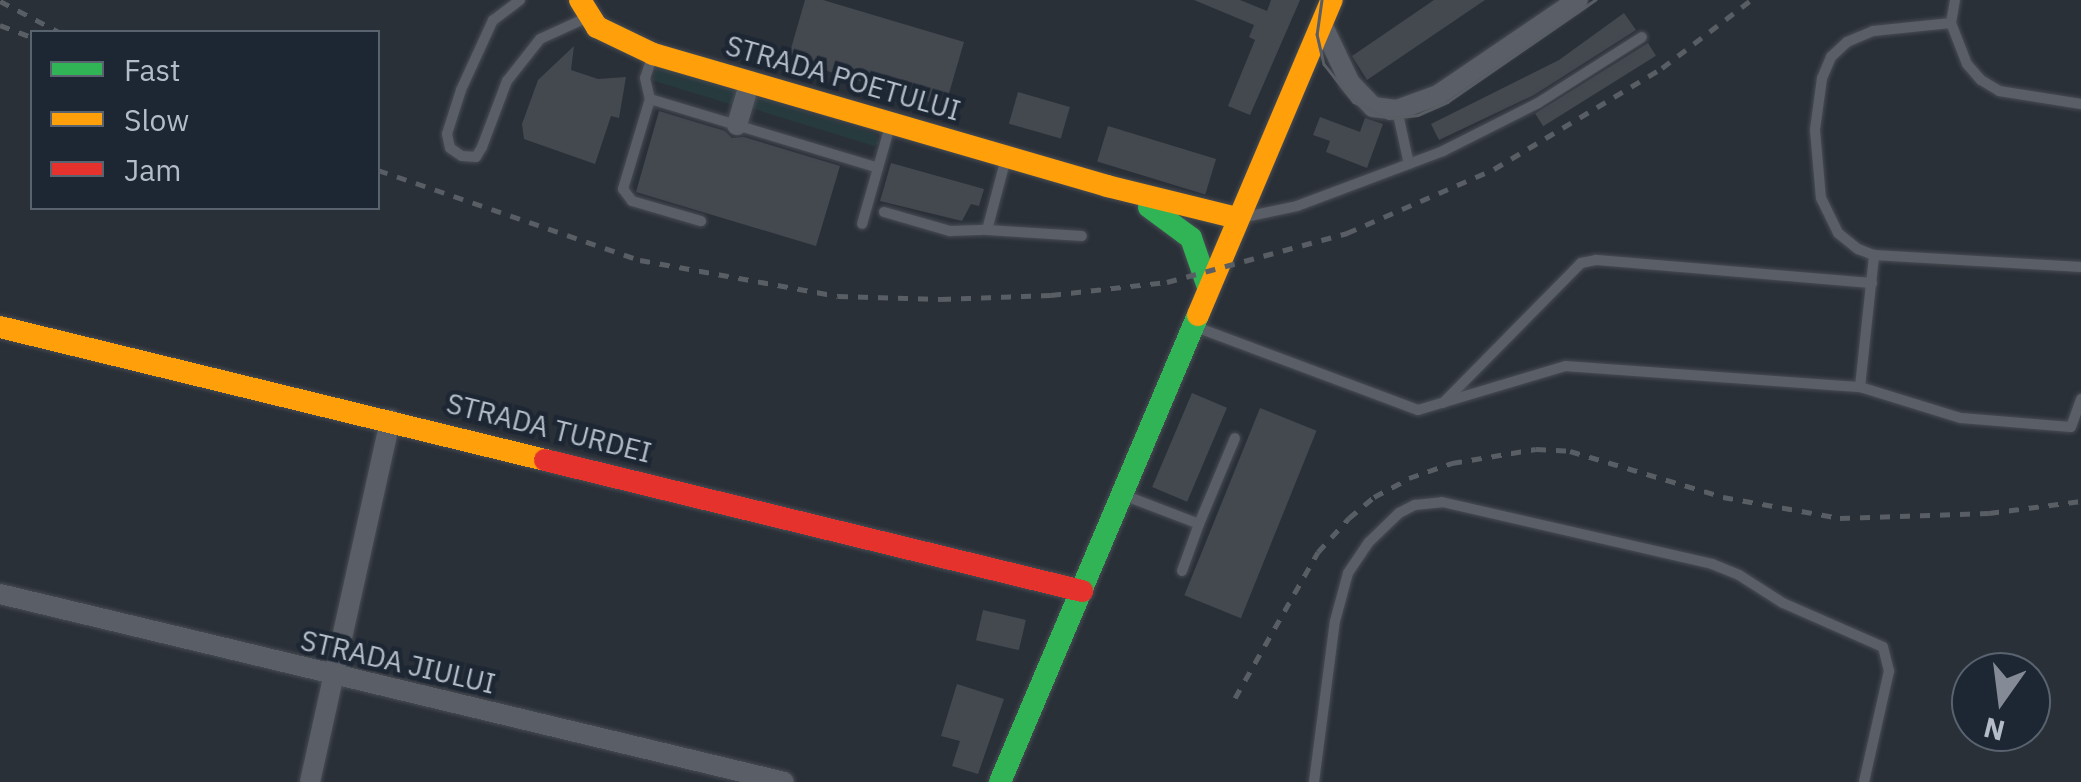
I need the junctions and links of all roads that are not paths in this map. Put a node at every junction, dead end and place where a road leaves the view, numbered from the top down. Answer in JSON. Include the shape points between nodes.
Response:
{"nodes":[{"id":1,"x":520,"y":0,"type":"edge"},
{"id":2,"x":1332,"y":0,"type":"edge"},
{"id":3,"x":1955,"y":0,"type":"edge"},
{"id":4,"x":1566,"y":4,"type":"edge"},
{"id":5,"x":584,"y":8,"type":"edge"},
{"id":6,"x":1951,"y":23,"type":"junction"},
{"id":7,"x":1322,"y":24,"type":"junction"},
{"id":8,"x":1642,"y":36,"type":"dead end"},
{"id":9,"x":653,"y":54,"type":"junction"},
{"id":10,"x":750,"y":82,"type":"junction"},
{"id":11,"x":650,"y":99,"type":"junction"},
{"id":12,"x":2081,"y":104,"type":"edge"},
{"id":13,"x":1397,"y":110,"type":"junction"},
{"id":14,"x":890,"y":123,"type":"junction"},
{"id":15,"x":737,"y":126,"type":"junction"},
{"id":16,"x":1006,"y":157,"type":"junction"},
{"id":17,"x":1409,"y":164,"type":"junction"},
{"id":18,"x":878,"y":168,"type":"junction"},
{"id":19,"x":1107,"y":186,"type":"junction"},
{"id":20,"x":884,"y":212,"type":"dead end"},
{"id":21,"x":1237,"y":218,"type":"junction"},
{"id":22,"x":701,"y":222,"type":"dead end"},
{"id":23,"x":862,"y":224,"type":"dead end"},
{"id":24,"x":987,"y":230,"type":"junction"},
{"id":25,"x":1082,"y":236,"type":"dead end"},
{"id":26,"x":1874,"y":255,"type":"junction"},
{"id":27,"x":2081,"y":267,"type":"edge"},
{"id":28,"x":1872,"y":283,"type":"junction"},
{"id":29,"x":1208,"y":287,"type":"junction"},
{"id":30,"x":1191,"y":325,"type":"junction"},
{"id":31,"x":0,"y":327,"type":"edge"},
{"id":32,"x":1860,"y":388,"type":"junction"},
{"id":33,"x":2081,"y":399,"type":"edge"},
{"id":34,"x":1442,"y":405,"type":"junction"},
{"id":35,"x":390,"y":420,"type":"junction"},
{"id":36,"x":1234,"y":438,"type":"dead end"},
{"id":37,"x":1121,"y":494,"type":"junction"},
{"id":38,"x":1199,"y":524,"type":"junction"},
{"id":39,"x":1182,"y":571,"type":"dead end"},
{"id":40,"x":1082,"y":591,"type":"junction"},
{"id":41,"x":0,"y":594,"type":"edge"},
{"id":42,"x":335,"y":675,"type":"junction"},
{"id":43,"x":310,"y":782,"type":"edge"},
{"id":44,"x":784,"y":782,"type":"edge"},
{"id":45,"x":1000,"y":782,"type":"edge"},
{"id":46,"x":1314,"y":782,"type":"edge"},
{"id":47,"x":1864,"y":782,"type":"edge"}],
"edges":[{"from":1,"to":5,"type":"lane","via":[[493,20],[460,90],[447,134],[450,148],[462,156],[476,157],[507,81],[540,39]]},
{"from":2,"to":7,"type":"street"},
{"from":3,"to":6,"type":"lane"},
{"from":4,"to":13,"type":"street","via":[[1438,95]]},
{"from":5,"to":9,"type":"street","name":"STRADA POETULUI","via":[[606,34]]},
{"from":6,"to":12,"type":"lane","via":[[1967,64],[1999,91]]},
{"from":6,"to":26,"type":"lane","via":[[1873,31],[1847,42],[1822,78],[1815,130],[1821,198],[1838,233]]},
{"from":7,"to":13,"type":"street","via":[[1350,83],[1373,107]]},
{"from":7,"to":21,"type":"street"},
{"from":8,"to":17,"type":"lane","via":[[1538,102]]},
{"from":9,"to":10,"type":"street","name":"STRADA POETULUI"},
{"from":9,"to":11,"type":"lane","via":[[645,78]]},
{"from":10,"to":14,"type":"street","name":"STRADA POETULUI"},
{"from":10,"to":15,"type":"street"},
{"from":11,"to":15,"type":"lane"},
{"from":11,"to":22,"type":"lane","via":[[624,194]]},
{"from":13,"to":17,"type":"lane"},
{"from":14,"to":16,"type":"street","name":"STRADA POETULUI"},
{"from":14,"to":18,"type":"lane"},
{"from":15,"to":18,"type":"lane"},
{"from":16,"to":19,"type":"street","name":"STRADA POETULUI"},
{"from":16,"to":24,"type":"lane"},
{"from":17,"to":21,"type":"lane","via":[[1297,206]]},
{"from":18,"to":23,"type":"lane"},
{"from":19,"to":21,"type":"street","name":"STRADA POETULUI"},
{"from":19,"to":29,"type":"street","name":"STRADA POETULUI","via":[[1180,226]]},
{"from":20,"to":24,"type":"lane","via":[[950,232]]},
{"from":21,"to":29,"type":"street"},
{"from":24,"to":25,"type":"lane"},
{"from":26,"to":27,"type":"lane"},
{"from":26,"to":28,"type":"lane"},
{"from":28,"to":32,"type":"lane"},
{"from":28,"to":34,"type":"lane","via":[[1581,263]]},
{"from":29,"to":30,"type":"street"},
{"from":30,"to":34,"type":"lane","via":[[1395,404],[1418,410]]},
{"from":30,"to":37,"type":"street"},
{"from":31,"to":35,"type":"street","name":"STRADA TURDEI"},
{"from":32,"to":33,"type":"lane","via":[[1961,418],[2072,427]]},
{"from":32,"to":34,"type":"lane","via":[[1566,366]]},
{"from":35,"to":40,"type":"street","name":"STRADA TURDEI"},
{"from":35,"to":42,"type":"street"},
{"from":36,"to":38,"type":"lane"},
{"from":37,"to":38,"type":"lane"},
{"from":37,"to":40,"type":"street"},
{"from":38,"to":39,"type":"lane"},
{"from":40,"to":45,"type":"street"},
{"from":41,"to":42,"type":"street","name":"STRADA JIULUI"},
{"from":42,"to":43,"type":"street"},
{"from":42,"to":44,"type":"street","name":"STRADA JIULUI"},
{"from":46,"to":47,"type":"lane","via":[[1335,621],[1348,573],[1399,513],[1442,502],[1712,564],[1884,647],[1889,671]]}]}
